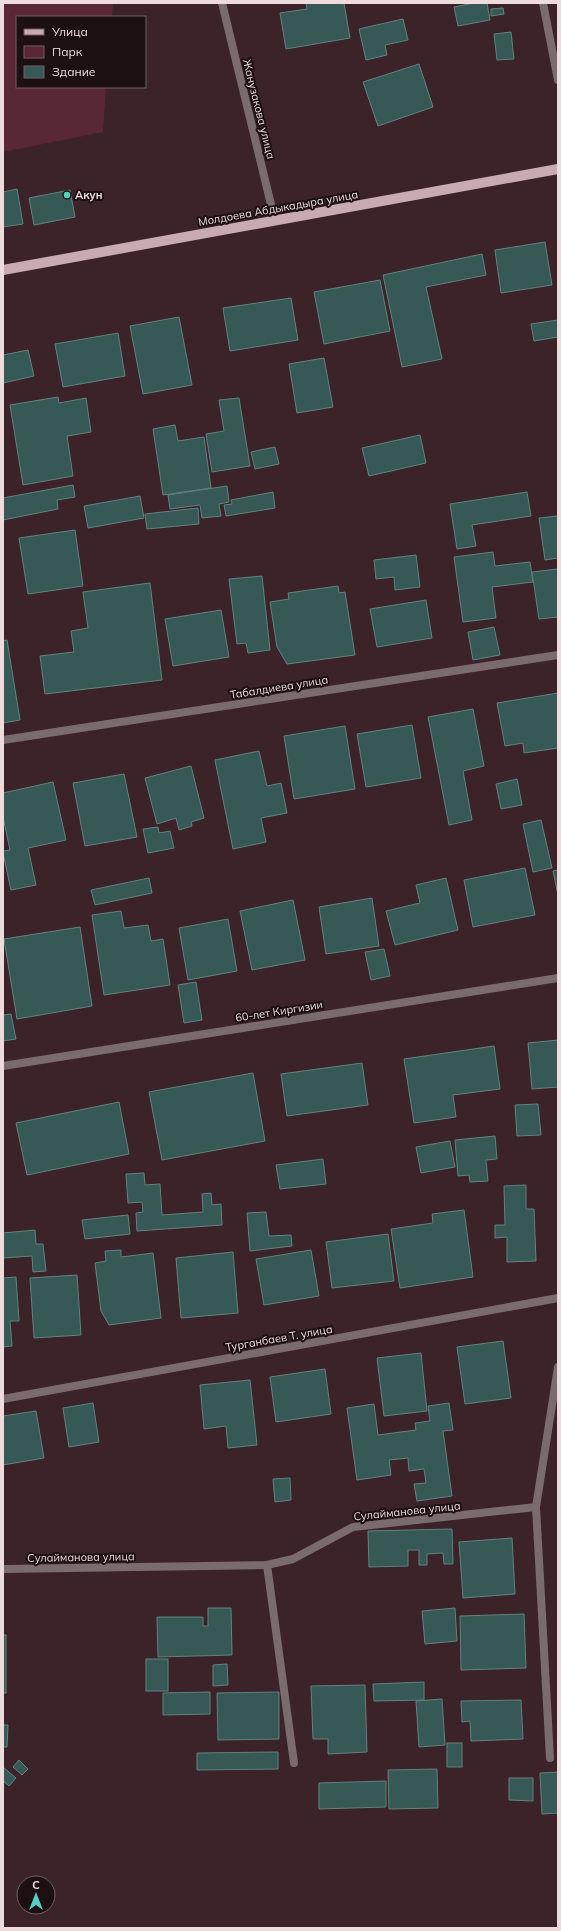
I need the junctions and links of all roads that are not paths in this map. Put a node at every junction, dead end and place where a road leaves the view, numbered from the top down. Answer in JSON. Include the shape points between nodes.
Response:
{"nodes":[{"id":1,"x":222,"y":3,"type":"edge"},
{"id":2,"x":542,"y":3,"type":"edge"},
{"id":3,"x":558,"y":80,"type":"edge"},
{"id":4,"x":558,"y":169,"type":"edge"},
{"id":5,"x":275,"y":221,"type":"junction"},
{"id":6,"x":3,"y":270,"type":"edge"},
{"id":7,"x":558,"y":655,"type":"edge"},
{"id":8,"x":3,"y":740,"type":"edge"},
{"id":9,"x":558,"y":978,"type":"edge"},
{"id":10,"x":3,"y":1066,"type":"edge"},
{"id":11,"x":558,"y":1298,"type":"edge"},
{"id":12,"x":558,"y":1368,"type":"edge"},
{"id":13,"x":3,"y":1399,"type":"edge"},
{"id":14,"x":536,"y":1506,"type":"junction"},
{"id":15,"x":267,"y":1565,"type":"junction"},
{"id":16,"x":3,"y":1569,"type":"edge"},
{"id":17,"x":550,"y":1758,"type":"dead end"},
{"id":18,"x":294,"y":1763,"type":"dead end"}],
"edges":[{"from":1,"to":5,"type":"street","name":"Жанузакова улица"},
{"from":2,"to":3,"type":"street"},
{"from":4,"to":5,"type":"main road","name":"Молдоева Абдыкадыра улица"},
{"from":5,"to":6,"type":"main road","name":"Молдоева Абдыкадыра улица"},
{"from":7,"to":8,"type":"street","name":"Табалдиева улица"},
{"from":9,"to":10,"type":"street","name":"60-лет Киргизии"},
{"from":11,"to":13,"type":"street","name":"Турганбаев Т. улица"},
{"from":12,"to":14,"type":"street"},
{"from":14,"to":15,"type":"street","name":"Сулайманова улица","via":[[352,1527],[293,1559]]},
{"from":14,"to":17,"type":"street"},
{"from":15,"to":16,"type":"street","name":"Сулайманова улица"},
{"from":15,"to":18,"type":"street"}]}
